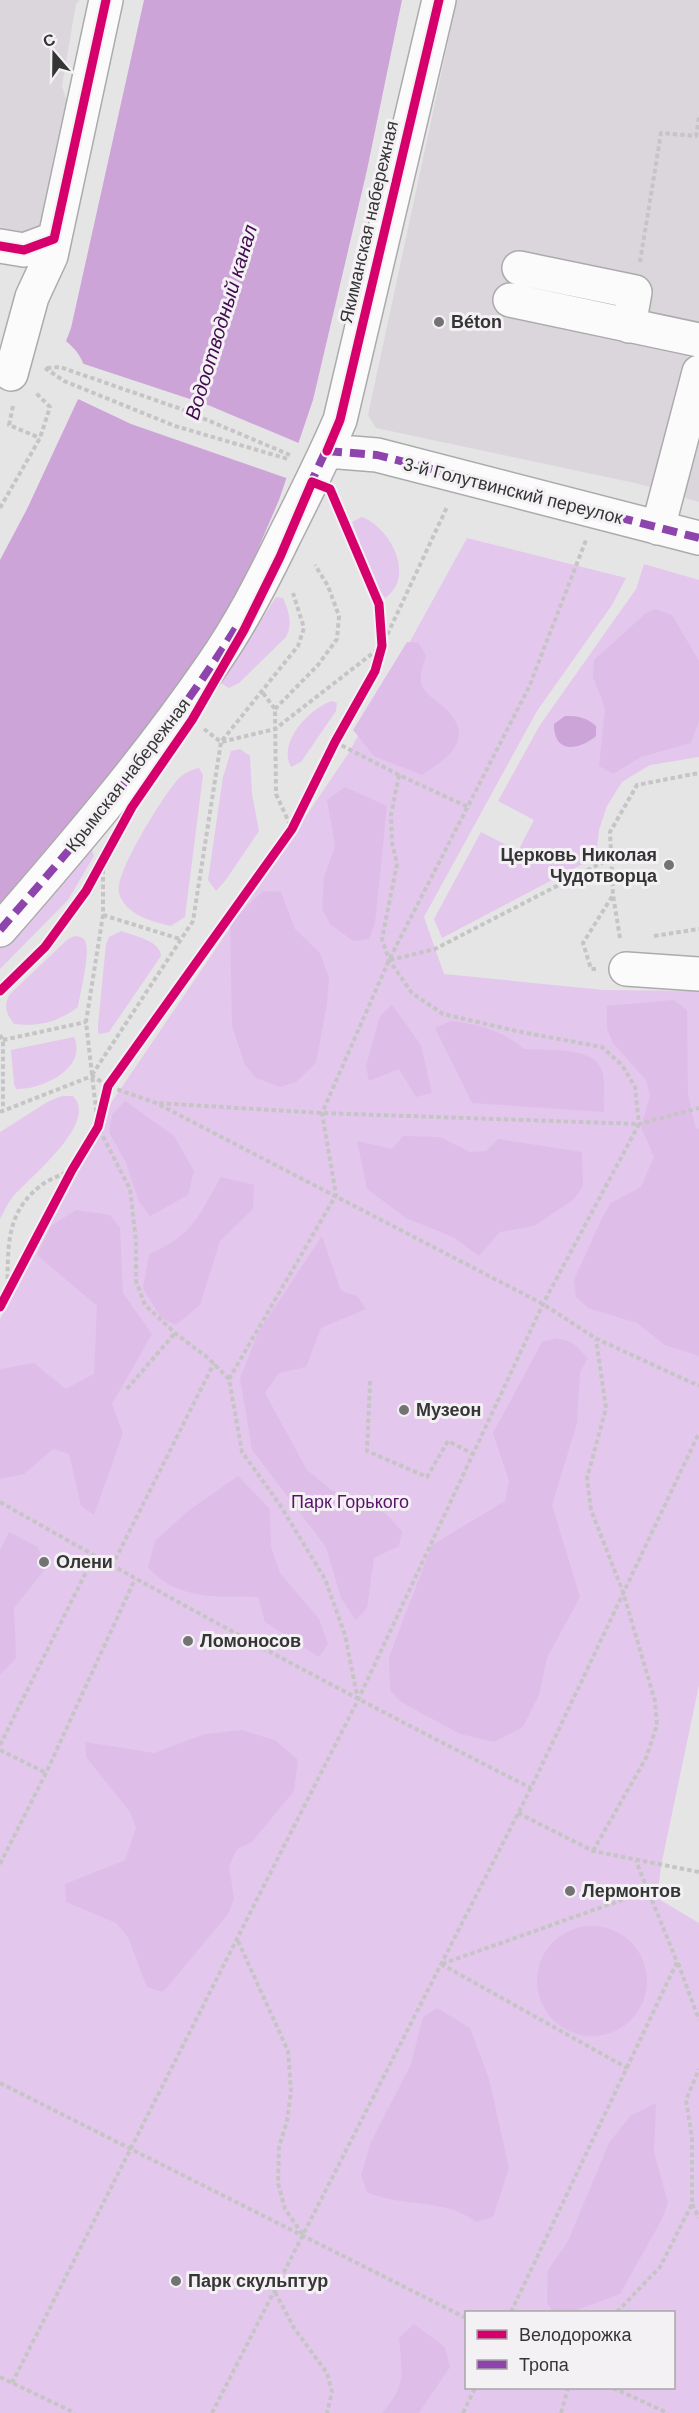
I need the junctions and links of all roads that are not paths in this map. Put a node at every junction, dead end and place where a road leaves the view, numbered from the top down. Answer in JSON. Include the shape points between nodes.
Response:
{"nodes":[{"id":1,"x":106,"y":0,"type":"edge"},
{"id":2,"x":439,"y":0,"type":"edge"},
{"id":3,"x":54,"y":239,"type":"junction"},
{"id":4,"x":0,"y":246,"type":"edge"},
{"id":5,"x":519,"y":268,"type":"dead end"},
{"id":6,"x":510,"y":300,"type":"dead end"},
{"id":7,"x":628,"y":326,"type":"junction"},
{"id":8,"x":699,"y":340,"type":"edge"},
{"id":9,"x":699,"y":372,"type":"edge"},
{"id":10,"x":12,"y":389,"type":"road end"},
{"id":11,"x":327,"y":451,"type":"junction"},
{"id":12,"x":658,"y":528,"type":"junction"},
{"id":13,"x":699,"y":538,"type":"edge"},
{"id":14,"x":0,"y":930,"type":"edge"},
{"id":15,"x":626,"y":969,"type":"road end"},
{"id":16,"x":699,"y":974,"type":"edge"}],
"edges":[{"from":1,"to":3,"type":"street"},
{"from":2,"to":11,"type":"street","name":"Якиманская набережная","via":[[342,410]]},
{"from":3,"to":4,"type":"street","via":[[24,250]]},
{"from":3,"to":10,"type":"street","via":[[51,256],[32,297]]},
{"from":5,"to":7,"type":"street","via":[[635,292]]},
{"from":6,"to":7,"type":"street"},
{"from":7,"to":8,"type":"street"},
{"from":9,"to":12,"type":"street"},
{"from":11,"to":12,"type":"street","name":"3-й Голутвинский переулок","via":[[377,455]]},
{"from":11,"to":14,"type":"street","name":"Крымская набережная","via":[[247,610],[213,664],[86,831]]},
{"from":12,"to":13,"type":"street","name":"3-й Голутвинский переулок"},
{"from":15,"to":16,"type":"street"}]}
